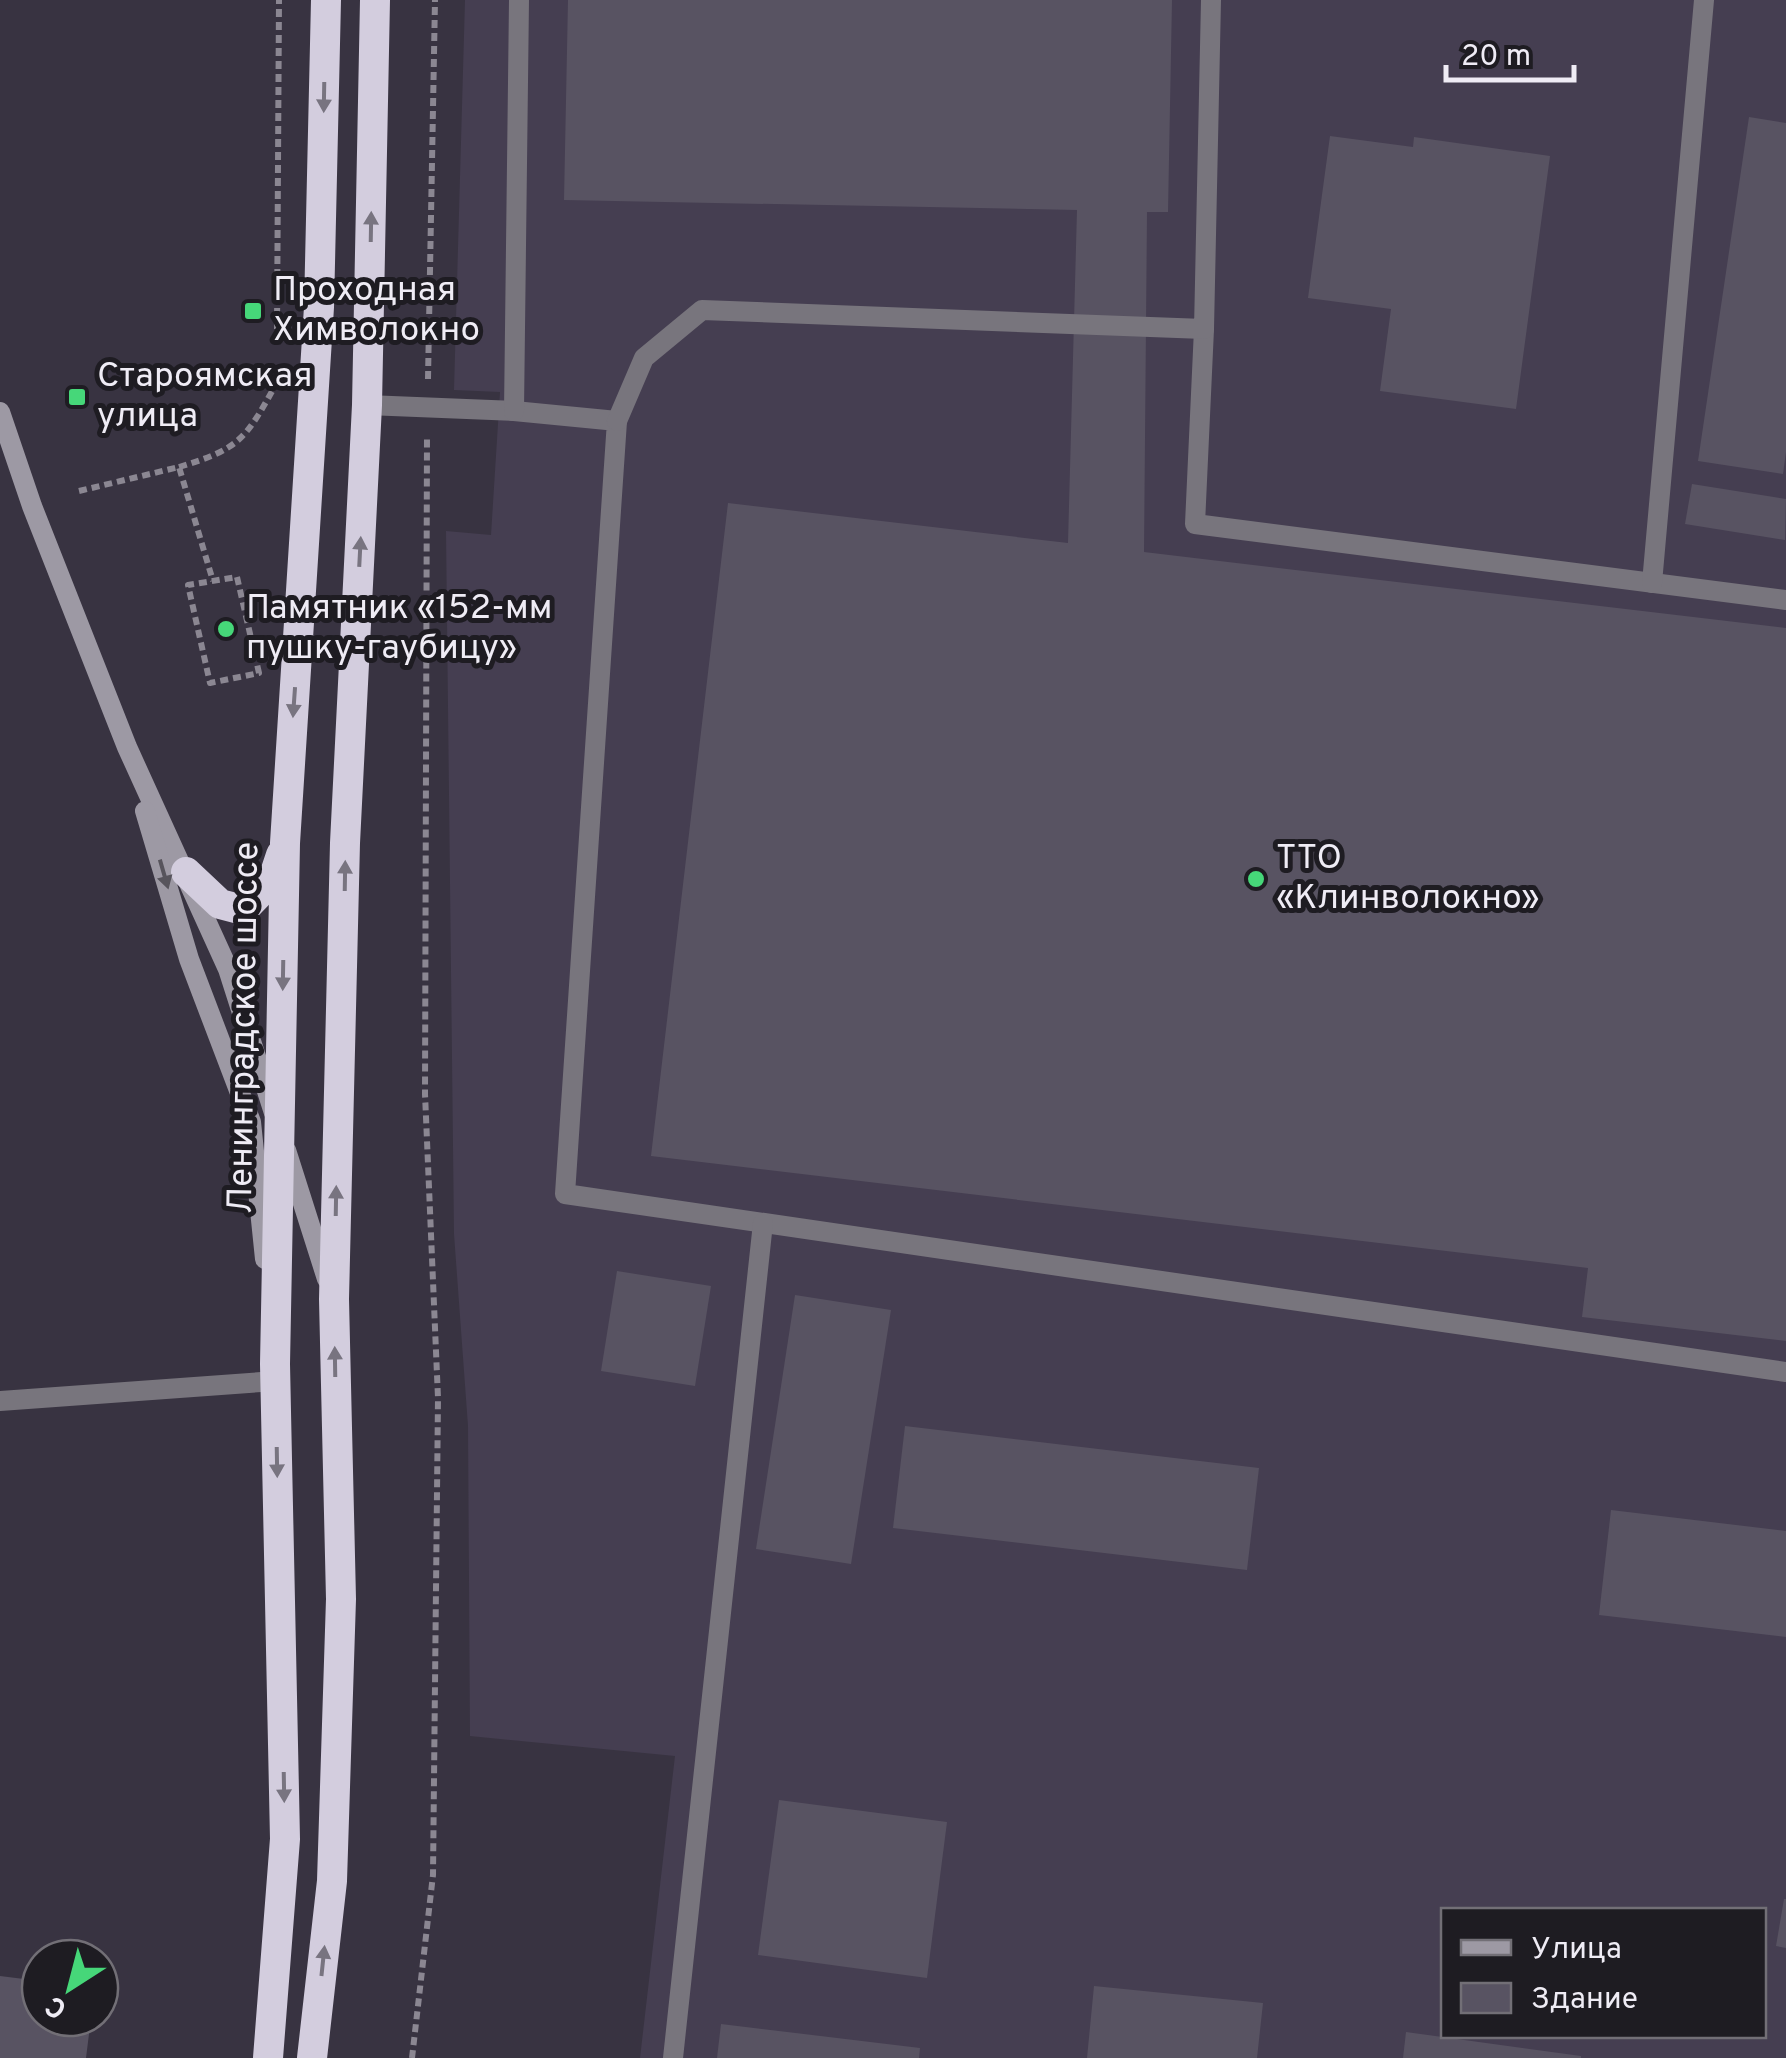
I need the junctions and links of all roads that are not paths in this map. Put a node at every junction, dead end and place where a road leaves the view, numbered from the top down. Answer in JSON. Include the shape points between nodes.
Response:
{"nodes":[{"id":1,"x":326,"y":0,"type":"edge"},
{"id":2,"x":375,"y":0,"type":"edge"},
{"id":3,"x":518,"y":0,"type":"edge"},
{"id":4,"x":1211,"y":0,"type":"edge"},
{"id":5,"x":1704,"y":0,"type":"edge"},
{"id":6,"x":1204,"y":330,"type":"junction"},
{"id":7,"x":367,"y":405,"type":"junction"},
{"id":8,"x":514,"y":411,"type":"junction"},
{"id":9,"x":0,"y":412,"type":"edge"},
{"id":10,"x":618,"y":421,"type":"junction"},
{"id":11,"x":1652,"y":583,"type":"junction"},
{"id":12,"x":1786,"y":600,"type":"edge"},
{"id":13,"x":126,"y":747,"type":"junction"},
{"id":14,"x":285,"y":843,"type":"junction"},
{"id":15,"x":186,"y":872,"type":"junction"},
{"id":16,"x":280,"y":1134,"type":"junction"},
{"id":17,"x":763,"y":1222,"type":"junction"},
{"id":18,"x":334,"y":1299,"type":"junction"},
{"id":19,"x":276,"y":1372,"type":"junction"},
{"id":20,"x":1786,"y":1372,"type":"edge"},
{"id":21,"x":0,"y":1401,"type":"edge"},
{"id":22,"x":268,"y":2058,"type":"edge"},
{"id":23,"x":312,"y":2058,"type":"edge"},
{"id":24,"x":673,"y":2058,"type":"edge"}],
"edges":[{"from":1,"to":14,"type":"highway","name":"Ленинградское шоссе","one_way":true,"via":[[319,307]]},
{"from":7,"to":2,"type":"highway","one_way":true},
{"from":3,"to":8,"type":"lane"},
{"from":4,"to":6,"type":"lane"},
{"from":5,"to":11,"type":"lane"},
{"from":6,"to":10,"type":"lane","via":[[702,310],[644,358]]},
{"from":6,"to":11,"type":"lane","via":[[1196,524]]},
{"from":7,"to":8,"type":"lane"},
{"from":18,"to":7,"type":"highway","one_way":true},
{"from":8,"to":10,"type":"lane"},
{"from":9,"to":13,"type":"street"},
{"from":10,"to":17,"type":"lane","via":[[565,1194]]},
{"from":11,"to":12,"type":"lane"},
{"from":13,"to":15,"type":"street"},
{"from":13,"to":19,"type":"street","one_way":true,"via":[[189,958],[251,1122]]},
{"from":14,"to":15,"type":"highway","via":[[273,879],[243,910],[220,904]]},
{"from":14,"to":16,"type":"highway","name":"Ленинградское шоссе","one_way":true},
{"from":15,"to":16,"type":"street","via":[[228,969]]},
{"from":16,"to":18,"type":"street"},
{"from":16,"to":19,"type":"highway","name":"Ленинградское шоссе"},
{"from":17,"to":20,"type":"lane"},
{"from":17,"to":24,"type":"lane"},
{"from":23,"to":18,"type":"highway","one_way":true,"via":[[332,1881],[340,1618]]},
{"from":19,"to":21,"type":"lane"},
{"from":19,"to":22,"type":"highway","name":"Ленинградское шоссе","one_way":true,"via":[[285,1839]]}]}
